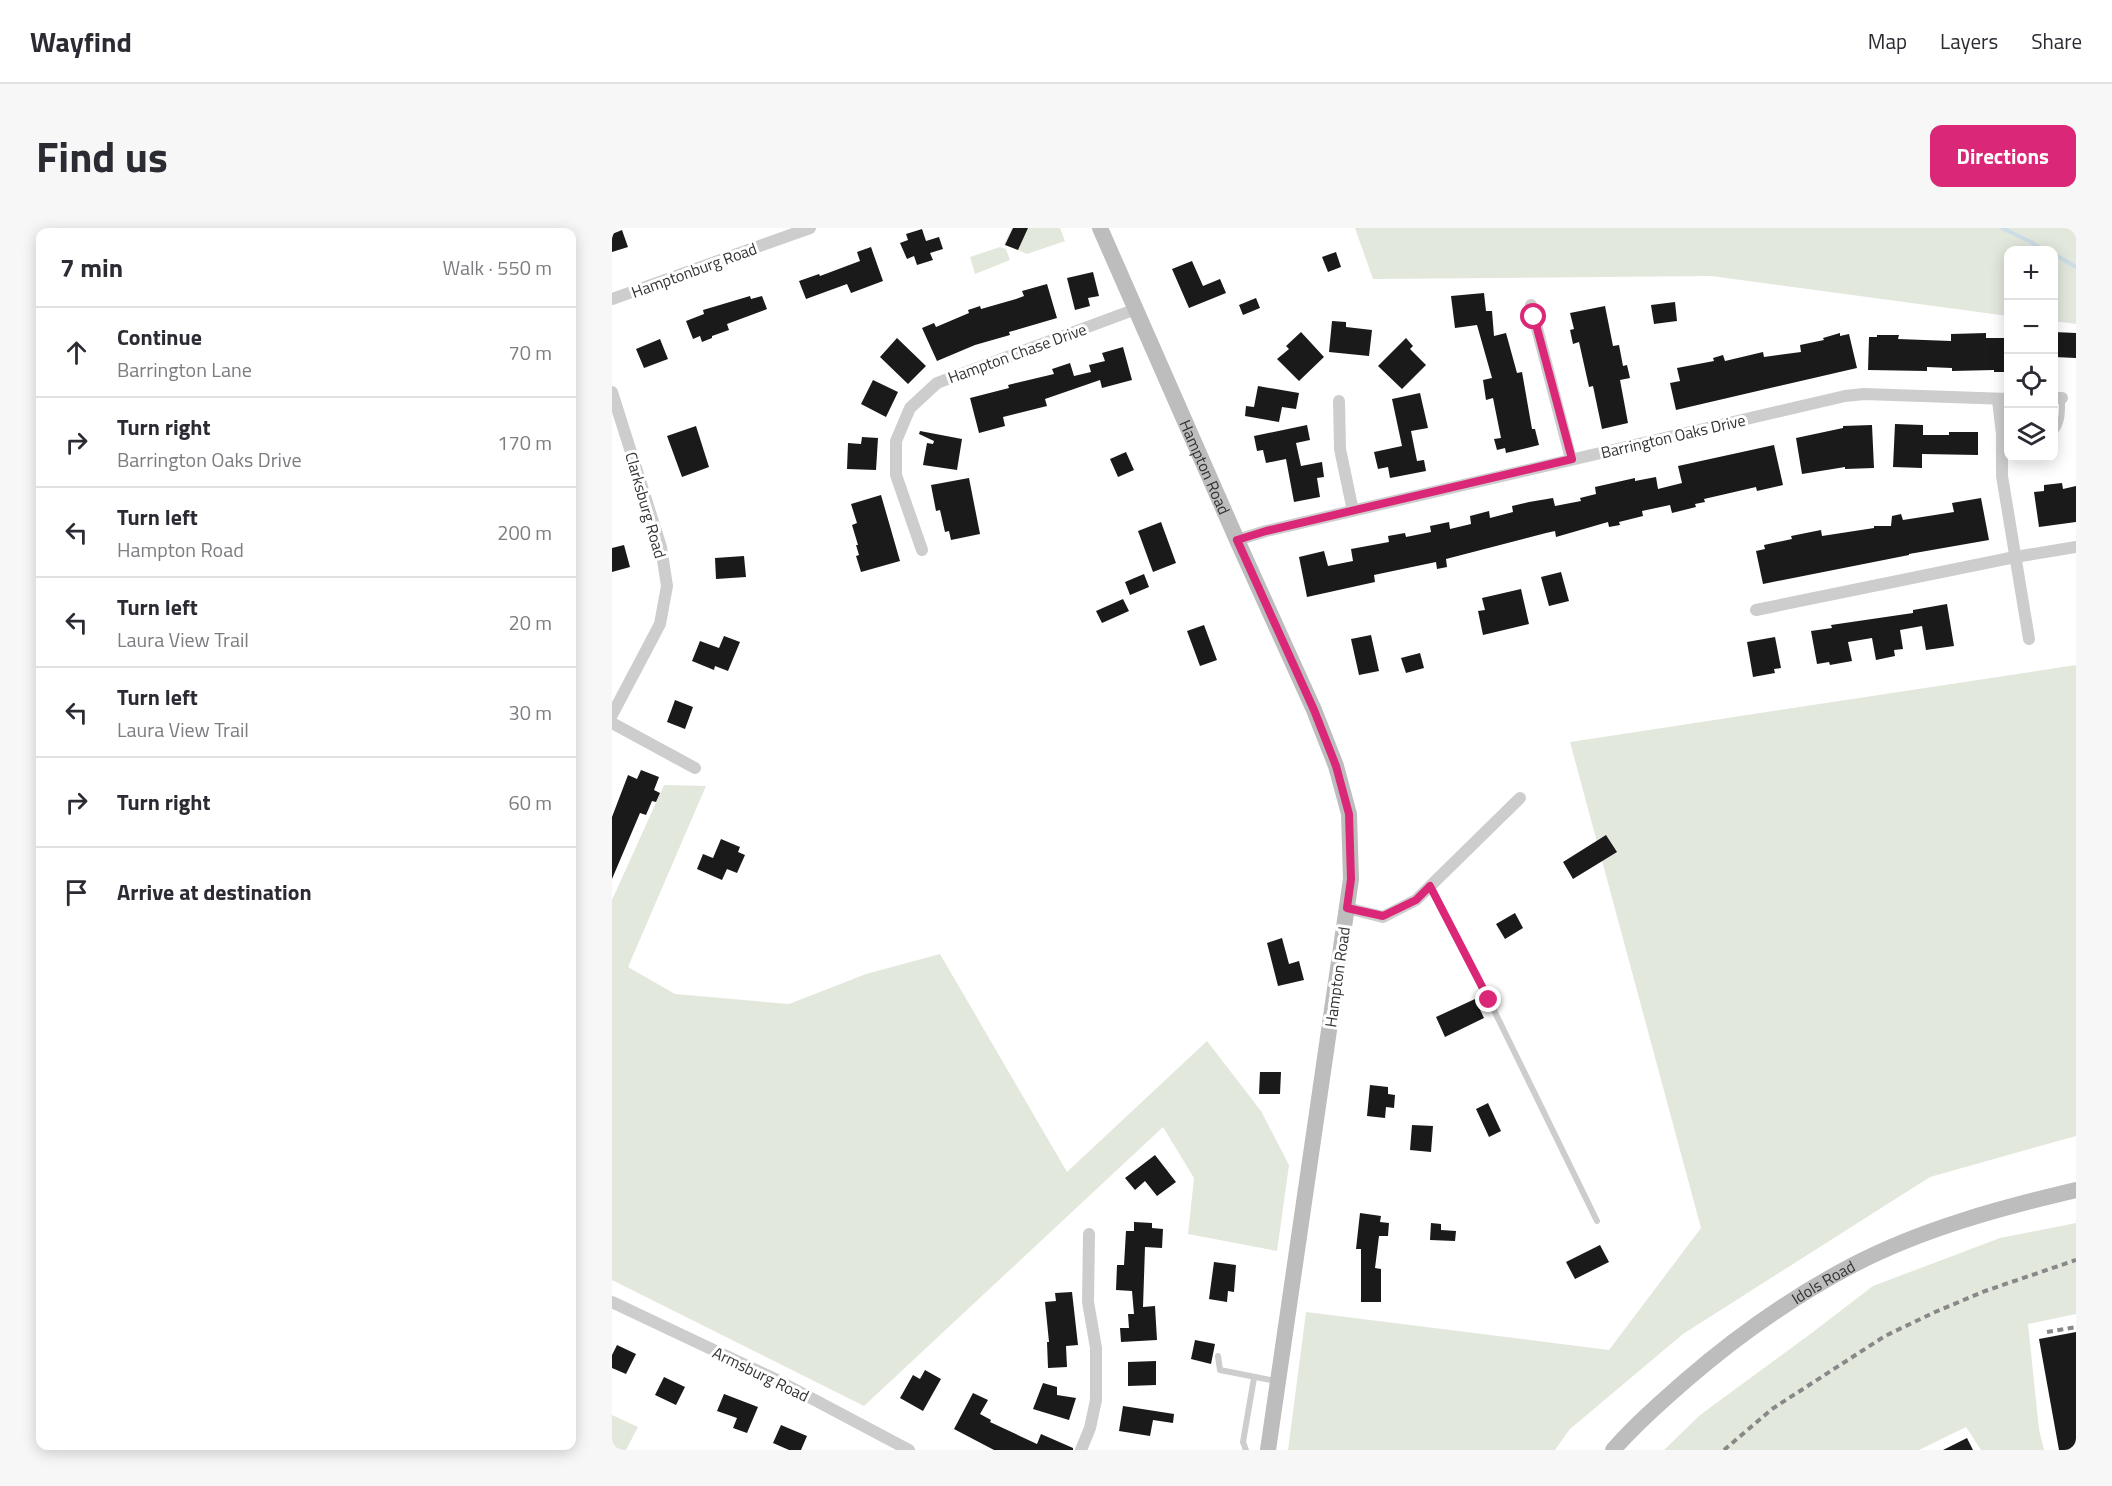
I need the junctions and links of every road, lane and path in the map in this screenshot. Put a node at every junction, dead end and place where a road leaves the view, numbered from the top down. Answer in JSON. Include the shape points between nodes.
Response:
{"nodes":[{"id":1,"x":810,"y":228,"type":"edge"},
{"id":2,"x":1100,"y":228,"type":"edge"},
{"id":3,"x":612,"y":299,"type":"edge"},
{"id":4,"x":1531,"y":305,"type":"dead end"},
{"id":5,"x":1136,"y":309,"type":"junction"},
{"id":6,"x":612,"y":392,"type":"edge"},
{"id":7,"x":2058,"y":398,"type":"edge"},
{"id":8,"x":2003,"y":400,"type":"edge"},
{"id":9,"x":1339,"y":402,"type":"dead end"},
{"id":10,"x":2004,"y":420,"type":"edge"},
{"id":11,"x":2058,"y":429,"type":"edge"},
{"id":12,"x":2004,"y":453,"type":"edge"},
{"id":13,"x":1572,"y":459,"type":"junction"},
{"id":14,"x":1353,"y":511,"type":"junction"},
{"id":15,"x":1237,"y":540,"type":"junction"},
{"id":16,"x":2076,"y":548,"type":"edge"},
{"id":17,"x":922,"y":550,"type":"dead end"},
{"id":18,"x":2015,"y":557,"type":"junction"},
{"id":19,"x":1756,"y":610,"type":"dead end"},
{"id":20,"x":2030,"y":639,"type":"dead end"},
{"id":21,"x":612,"y":715,"type":"edge"},
{"id":22,"x":612,"y":723,"type":"edge"},
{"id":23,"x":695,"y":768,"type":"dead end"},
{"id":24,"x":1520,"y":798,"type":"dead end"},
{"id":25,"x":1430,"y":886,"type":"junction"},
{"id":26,"x":1347,"y":908,"type":"junction"},
{"id":27,"x":2076,"y":1190,"type":"edge"},
{"id":28,"x":1597,"y":1221,"type":"dead end"},
{"id":29,"x":1089,"y":1234,"type":"dead end"},
{"id":30,"x":612,"y":1302,"type":"edge"},
{"id":31,"x":1218,"y":1356,"type":"dead end"},
{"id":32,"x":1254,"y":1378,"type":"junction"},
{"id":33,"x":1277,"y":1381,"type":"junction"},
{"id":34,"x":909,"y":1450,"type":"edge"},
{"id":35,"x":1081,"y":1450,"type":"edge"},
{"id":36,"x":1246,"y":1450,"type":"edge"},
{"id":37,"x":1268,"y":1450,"type":"edge"},
{"id":38,"x":1613,"y":1450,"type":"edge"}],
"edges":[{"from":1,"to":3,"type":"street","name":"Hamptonburg Road"},
{"from":2,"to":5,"type":"main road","name":"Hampton Road"},
{"from":4,"to":13,"type":"street"},
{"from":5,"to":15,"type":"main road","name":"Hampton Road"},
{"from":5,"to":17,"type":"street","name":"Hampton Chase Drive","via":[[937,383],[909,408],[897,441],[896,475]]},
{"from":6,"to":21,"type":"street","name":"Clarksburg Road","via":[[661,547],[667,586],[660,624]]},
{"from":7,"to":11,"type":"lane"},
{"from":8,"to":10,"type":"street"},
{"from":8,"to":13,"type":"street","name":"Barrington Oaks Drive","via":[[1845,396]]},
{"from":9,"to":14,"type":"street","via":[[1340,449]]},
{"from":12,"to":18,"type":"street","via":[[2002,476]]},
{"from":13,"to":14,"type":"street","name":"Barrington Oaks Drive"},
{"from":14,"to":15,"type":"street","name":"Barrington Oaks Drive"},
{"from":15,"to":26,"type":"main road","name":"Hampton Road","via":[[1336,766],[1349,814],[1351,879]]},
{"from":16,"to":18,"type":"street"},
{"from":18,"to":19,"type":"street"},
{"from":18,"to":20,"type":"street"},
{"from":22,"to":23,"type":"street"},
{"from":24,"to":25,"type":"street"},
{"from":25,"to":26,"type":"street","via":[[1416,900],[1383,916]]},
{"from":25,"to":28,"type":"lane"},
{"from":26,"to":33,"type":"main road","name":"Hampton Road"},
{"from":27,"to":38,"type":"main road","name":"Idols Road","via":[[1990,1211],[1853,1265],[1756,1323],[1727,1345],[1654,1408]]},
{"from":29,"to":35,"type":"street","via":[[1088,1302],[1096,1348],[1096,1400]]},
{"from":30,"to":34,"type":"street","name":"Armsburg Road","via":[[777,1380]]},
{"from":31,"to":32,"type":"lane","via":[[1221,1370]]},
{"from":32,"to":33,"type":"lane"},
{"from":32,"to":36,"type":"lane","via":[[1243,1442]]},
{"from":33,"to":37,"type":"main road","name":"Hampton Road"}]}
